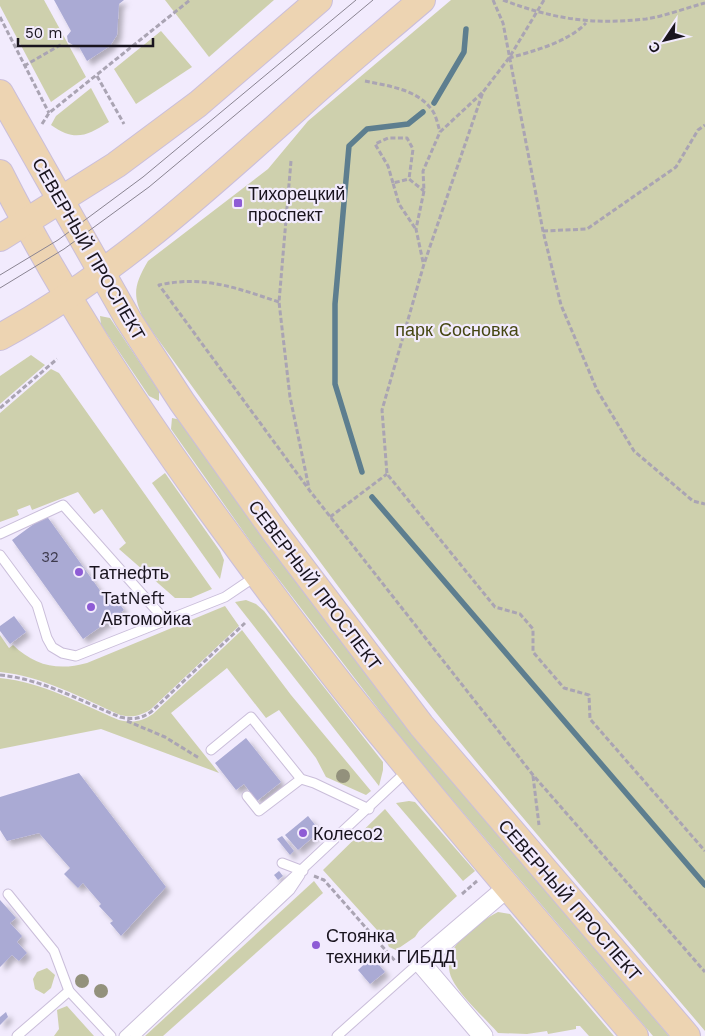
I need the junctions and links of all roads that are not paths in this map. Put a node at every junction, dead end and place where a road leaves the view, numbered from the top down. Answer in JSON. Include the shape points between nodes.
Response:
{"nodes":[{"id":1,"x":319,"y":0,"type":"edge"},
{"id":2,"x":422,"y":0,"type":"edge"},
{"id":3,"x":0,"y":93,"type":"edge"},
{"id":4,"x":0,"y":173,"type":"edge"},
{"id":5,"x":60,"y":200,"type":"junction"},
{"id":6,"x":25,"y":223,"type":"junction"},
{"id":7,"x":0,"y":238,"type":"edge"},
{"id":8,"x":100,"y":272,"type":"junction"},
{"id":9,"x":66,"y":296,"type":"junction"},
{"id":10,"x":0,"y":337,"type":"edge"},
{"id":11,"x":182,"y":402,"type":"junction"},
{"id":12,"x":149,"y":424,"type":"junction"},
{"id":13,"x":0,"y":534,"type":"edge"},
{"id":14,"x":0,"y":555,"type":"edge"},
{"id":15,"x":257,"y":575,"type":"junction"},
{"id":16,"x":165,"y":620,"type":"junction"},
{"id":17,"x":211,"y":750,"type":"dead end"},
{"id":18,"x":409,"y":769,"type":"junction"},
{"id":19,"x":301,"y":779,"type":"junction"},
{"id":20,"x":247,"y":796,"type":"dead end"},
{"id":21,"x":370,"y":809,"type":"junction"},
{"id":22,"x":282,"y":863,"type":"dead end"},
{"id":23,"x":303,"y":871,"type":"junction"},
{"id":24,"x":508,"y":887,"type":"junction"},
{"id":25,"x":8,"y":894,"type":"dead end"},
{"id":26,"x":420,"y":962,"type":"junction"},
{"id":27,"x":69,"y":991,"type":"junction"},
{"id":28,"x":17,"y":1036,"type":"edge"},
{"id":29,"x":111,"y":1036,"type":"edge"},
{"id":30,"x":124,"y":1036,"type":"edge"},
{"id":31,"x":135,"y":1036,"type":"edge"},
{"id":32,"x":337,"y":1036,"type":"edge"},
{"id":33,"x":483,"y":1036,"type":"edge"},
{"id":34,"x":635,"y":1036,"type":"edge"},
{"id":35,"x":687,"y":1036,"type":"edge"}],
"edges":[{"from":1,"to":5,"type":"main road","via":[[198,104]]},
{"from":2,"to":8,"type":"main road","via":[[162,228]]},
{"from":3,"to":5,"type":"main road","name":"СЕВЕРНЫЙ ПРОСПЕКТ"},
{"from":4,"to":6,"type":"main road"},
{"from":5,"to":6,"type":"main road"},
{"from":5,"to":8,"type":"main road","name":"СЕВЕРНЫЙ ПРОСПЕКТ"},
{"from":6,"to":7,"type":"main road"},
{"from":6,"to":9,"type":"main road"},
{"from":8,"to":9,"type":"main road"},
{"from":8,"to":11,"type":"main road","name":"СЕВЕРНЫЙ ПРОСПЕКТ"},
{"from":9,"to":10,"type":"main road"},
{"from":9,"to":12,"type":"main road"},
{"from":11,"to":12,"type":"main road"},
{"from":11,"to":35,"type":"main road","name":"СЕВЕРНЫЙ ПРОСПЕКТ","via":[[274,531],[421,725]]},
{"from":12,"to":15,"type":"main road"},
{"from":13,"to":16,"type":"lane","via":[[63,505]]},
{"from":14,"to":16,"type":"lane","via":[[37,605],[46,638],[62,653],[76,656]]},
{"from":15,"to":16,"type":"lane","via":[[225,596]]},
{"from":15,"to":18,"type":"main road"},
{"from":17,"to":19,"type":"lane","via":[[251,717]]},
{"from":18,"to":21,"type":"lane"},
{"from":18,"to":24,"type":"main road"},
{"from":19,"to":20,"type":"lane","via":[[258,811]]},
{"from":19,"to":21,"type":"lane"},
{"from":21,"to":23,"type":"lane"},
{"from":22,"to":23,"type":"lane"},
{"from":23,"to":30,"type":"lane","via":[[284,884]]},
{"from":23,"to":31,"type":"lane","via":[[290,890]]},
{"from":24,"to":26,"type":"street"},
{"from":24,"to":34,"type":"main road"},
{"from":25,"to":27,"type":"lane","via":[[54,951]]},
{"from":26,"to":32,"type":"lane"},
{"from":26,"to":33,"type":"street"},
{"from":27,"to":28,"type":"lane"},
{"from":27,"to":29,"type":"lane"}]}
